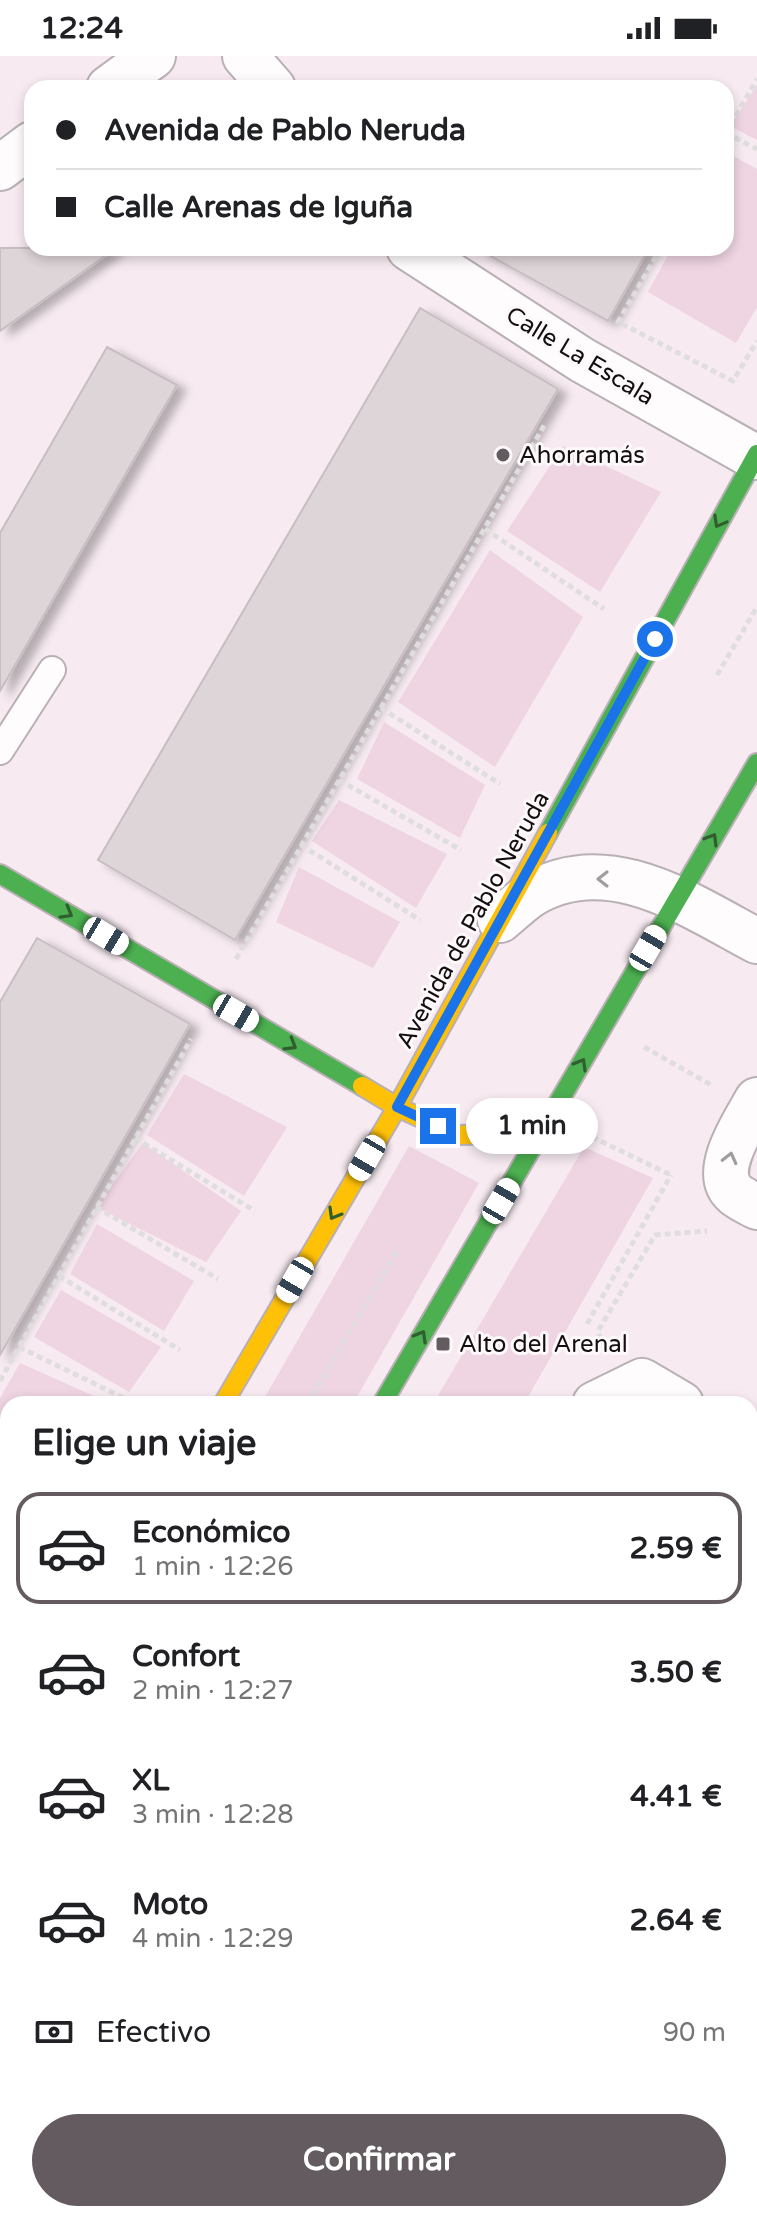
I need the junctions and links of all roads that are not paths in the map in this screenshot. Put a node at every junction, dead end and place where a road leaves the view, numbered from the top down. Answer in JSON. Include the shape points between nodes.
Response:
{"nodes":[{"id":1,"x":153,"y":56,"type":"edge"},
{"id":2,"x":245,"y":56,"type":"edge"},
{"id":3,"x":120,"y":80,"type":"edge"},
{"id":4,"x":266,"y":80,"type":"edge"},
{"id":5,"x":24,"y":150,"type":"edge"},
{"id":6,"x":0,"y":168,"type":"edge"},
{"id":7,"x":421,"y":256,"type":"edge"},
{"id":8,"x":756,"y":455,"type":"edge"},
{"id":9,"x":52,"y":670,"type":"dead end"},
{"id":10,"x":0,"y":751,"type":"edge"},
{"id":11,"x":757,"y":763,"type":"edge"},
{"id":12,"x":0,"y":874,"type":"edge"},
{"id":13,"x":677,"y":898,"type":"junction"},
{"id":14,"x":500,"y":920,"type":"junction"},
{"id":15,"x":757,"y":941,"type":"edge"},
{"id":16,"x":740,"y":1096,"type":"edge"},
{"id":17,"x":397,"y":1107,"type":"junction"},
{"id":18,"x":546,"y":1123,"type":"junction"},
{"id":19,"x":757,"y":1207,"type":"edge"},
{"id":20,"x":228,"y":1396,"type":"edge"},
{"id":21,"x":387,"y":1396,"type":"edge"},
{"id":22,"x":611,"y":1396,"type":"edge"},
{"id":23,"x":667,"y":1396,"type":"edge"}],
"edges":[{"from":1,"to":3,"type":"street"},
{"from":2,"to":4,"type":"street"},
{"from":5,"to":6,"type":"street"},
{"from":7,"to":8,"type":"street","name":"Calle La Escala","via":[[582,360]]},
{"from":8,"to":14,"type":"main road","name":"Avenida de Pablo Neruda","one_way":true},
{"from":9,"to":10,"type":"lane"},
{"from":13,"to":11,"type":"main road","one_way":true},
{"from":12,"to":17,"type":"main road","one_way":true},
{"from":13,"to":14,"type":"street","one_way":true,"via":[[633,880],[575,880],[529,896]]},
{"from":13,"to":15,"type":"street"},
{"from":18,"to":13,"type":"main road","one_way":true},
{"from":14,"to":17,"type":"main road","name":"Avenida de Pablo Neruda"},
{"from":19,"to":16,"type":"street","one_way":true,"via":[[733,1192],[726,1177]]},
{"from":17,"to":18,"type":"main road","via":[[458,1135],[503,1134]]},
{"from":17,"to":20,"type":"main road","name":"Avenida de Pablo Neruda","one_way":true},
{"from":21,"to":18,"type":"main road","one_way":true},
{"from":22,"to":23,"type":"street","via":[[642,1381]]}]}
